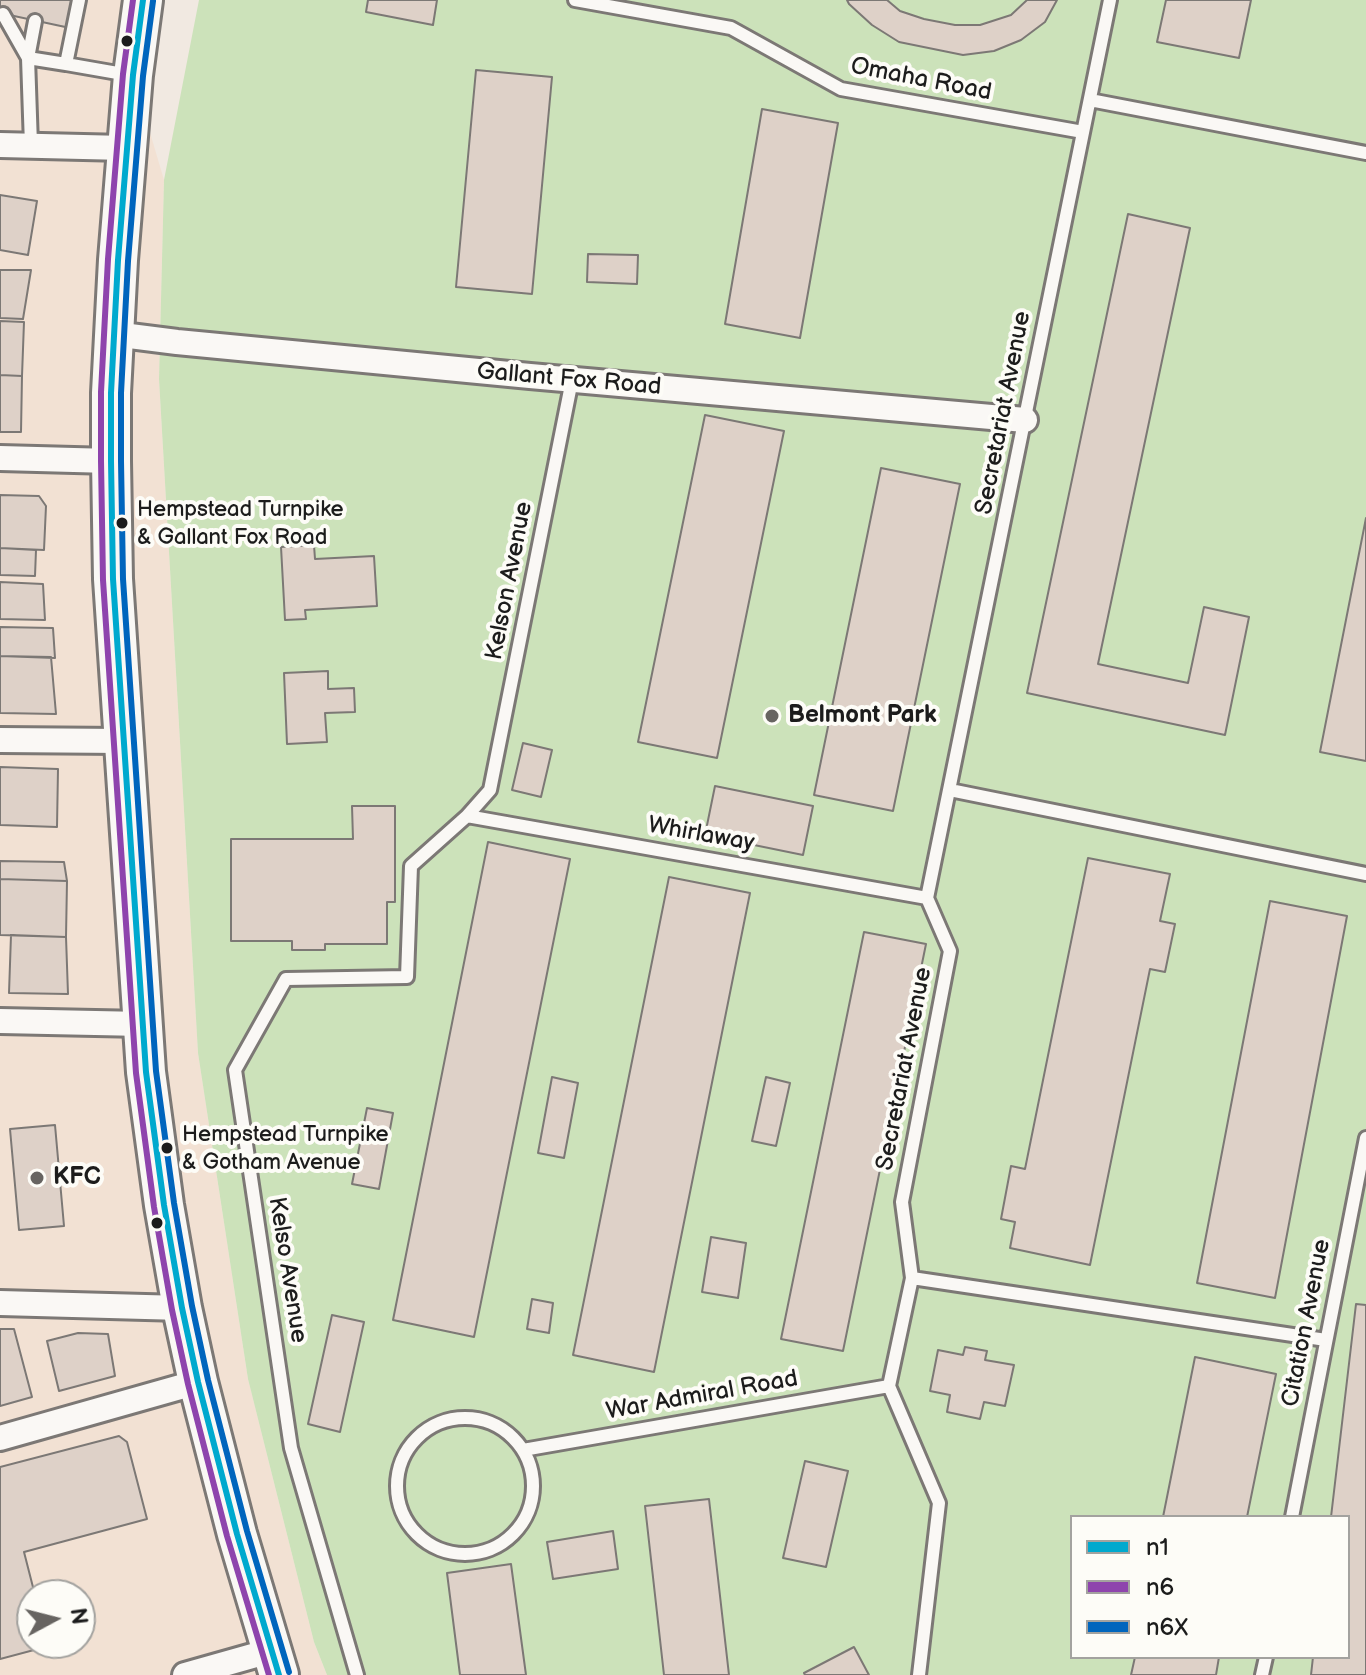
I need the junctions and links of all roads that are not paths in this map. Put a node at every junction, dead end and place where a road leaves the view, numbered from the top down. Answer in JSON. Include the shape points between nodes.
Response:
{"nodes":[{"id":1,"x":79,"y":0,"type":"edge"},
{"id":2,"x":143,"y":0,"type":"edge"},
{"id":3,"x":575,"y":0,"type":"edge"},
{"id":4,"x":1110,"y":0,"type":"edge"},
{"id":5,"x":3,"y":14,"type":"dead end"},
{"id":6,"x":35,"y":21,"type":"dead end"},
{"id":7,"x":28,"y":58,"type":"junction"},
{"id":8,"x":66,"y":64,"type":"junction"},
{"id":9,"x":133,"y":75,"type":"junction"},
{"id":10,"x":1090,"y":100,"type":"junction"},
{"id":11,"x":1083,"y":132,"type":"junction"},
{"id":12,"x":0,"y":145,"type":"edge"},
{"id":13,"x":31,"y":145,"type":"junction"},
{"id":14,"x":125,"y":148,"type":"junction"},
{"id":15,"x":1366,"y":153,"type":"edge"},
{"id":16,"x":114,"y":334,"type":"junction"},
{"id":17,"x":572,"y":380,"type":"junction"},
{"id":18,"x":1025,"y":420,"type":"junction"},
{"id":19,"x":0,"y":458,"type":"edge"},
{"id":20,"x":111,"y":461,"type":"junction"},
{"id":21,"x":0,"y":740,"type":"edge"},
{"id":22,"x":122,"y":741,"type":"junction"},
{"id":23,"x":490,"y":790,"type":"joint"},
{"id":24,"x":950,"y":790,"type":"junction"},
{"id":25,"x":467,"y":816,"type":"junction"},
{"id":26,"x":1366,"y":874,"type":"edge"},
{"id":27,"x":927,"y":898,"type":"junction"},
{"id":28,"x":0,"y":1021,"type":"edge"},
{"id":29,"x":143,"y":1024,"type":"junction"},
{"id":30,"x":1366,"y":1138,"type":"edge"},
{"id":31,"x":912,"y":1278,"type":"junction"},
{"id":32,"x":0,"y":1303,"type":"edge"},
{"id":33,"x":182,"y":1308,"type":"junction"},
{"id":34,"x":1326,"y":1340,"type":"junction"},
{"id":35,"x":198,"y":1382,"type":"junction"},
{"id":36,"x":889,"y":1386,"type":"junction"},
{"id":37,"x":0,"y":1438,"type":"edge"},
{"id":38,"x":523,"y":1450,"type":"junction"},
{"id":39,"x":1292,"y":1515,"type":"edge"},
{"id":40,"x":274,"y":1663,"type":"edge"},
{"id":41,"x":185,"y":1675,"type":"edge"},
{"id":42,"x":357,"y":1675,"type":"edge"},
{"id":43,"x":919,"y":1675,"type":"edge"}],
"edges":[{"from":1,"to":8,"type":"lane"},
{"from":2,"to":9,"type":"main road"},
{"from":3,"to":11,"type":"lane","name":"Omaha Road","via":[[731,28],[841,89]]},
{"from":4,"to":10,"type":"lane","name":"Secretariat Avenue"},
{"from":5,"to":7,"type":"lane"},
{"from":6,"to":7,"type":"lane"},
{"from":7,"to":8,"type":"lane"},
{"from":7,"to":13,"type":"lane"},
{"from":8,"to":9,"type":"lane"},
{"from":9,"to":14,"type":"main road"},
{"from":10,"to":11,"type":"lane","name":"Secretariat Avenue"},
{"from":10,"to":15,"type":"lane"},
{"from":11,"to":18,"type":"lane","name":"Secretariat Avenue"},
{"from":12,"to":13,"type":"street"},
{"from":13,"to":14,"type":"street"},
{"from":14,"to":16,"type":"main road"},
{"from":16,"to":17,"type":"street","name":"Gallant Fox Road"},
{"from":16,"to":20,"type":"main road"},
{"from":17,"to":18,"type":"street","name":"Gallant Fox Road"},
{"from":17,"to":23,"type":"lane","name":"Kelson Avenue"},
{"from":18,"to":24,"type":"lane","name":"Secretariat Avenue"},
{"from":19,"to":20,"type":"street"},
{"from":20,"to":22,"type":"main road"},
{"from":21,"to":22,"type":"street"},
{"from":22,"to":29,"type":"main road"},
{"from":23,"to":25,"type":"lane","name":"Kelso Avenue"},
{"from":24,"to":26,"type":"lane"},
{"from":24,"to":27,"type":"lane","name":"Secretariat Avenue"},
{"from":25,"to":27,"type":"lane","name":"Whirlaway"},
{"from":25,"to":42,"type":"lane","name":"Kelso Avenue","via":[[411,866],[407,977],[286,979],[235,1070],[291,1448]]},
{"from":27,"to":31,"type":"lane","name":"Secretariat Avenue","via":[[950,951],[902,1202]]},
{"from":28,"to":29,"type":"street"},
{"from":29,"to":33,"type":"main road"},
{"from":30,"to":34,"type":"lane","name":"Citation Avenue"},
{"from":31,"to":34,"type":"lane"},
{"from":31,"to":36,"type":"lane","name":"Secretariat Avenue"},
{"from":32,"to":33,"type":"street"},
{"from":33,"to":35,"type":"main road"},
{"from":34,"to":39,"type":"lane","name":"Citation Avenue"},
{"from":35,"to":37,"type":"street"},
{"from":35,"to":40,"type":"main road"},
{"from":36,"to":38,"type":"lane","name":"War Admiral Road"},
{"from":36,"to":43,"type":"lane","via":[[939,1503]]},
{"from":38,"to":38,"type":"lane","via":[[507,1432],[488,1422],[445,1420],[426,1430],[410,1445],[396,1485],[409,1526],[445,1552],[468,1555],[491,1550],[511,1537],[526,1518],[533,1495],[532,1472]]},
{"from":40,"to":41,"type":"street"}]}
